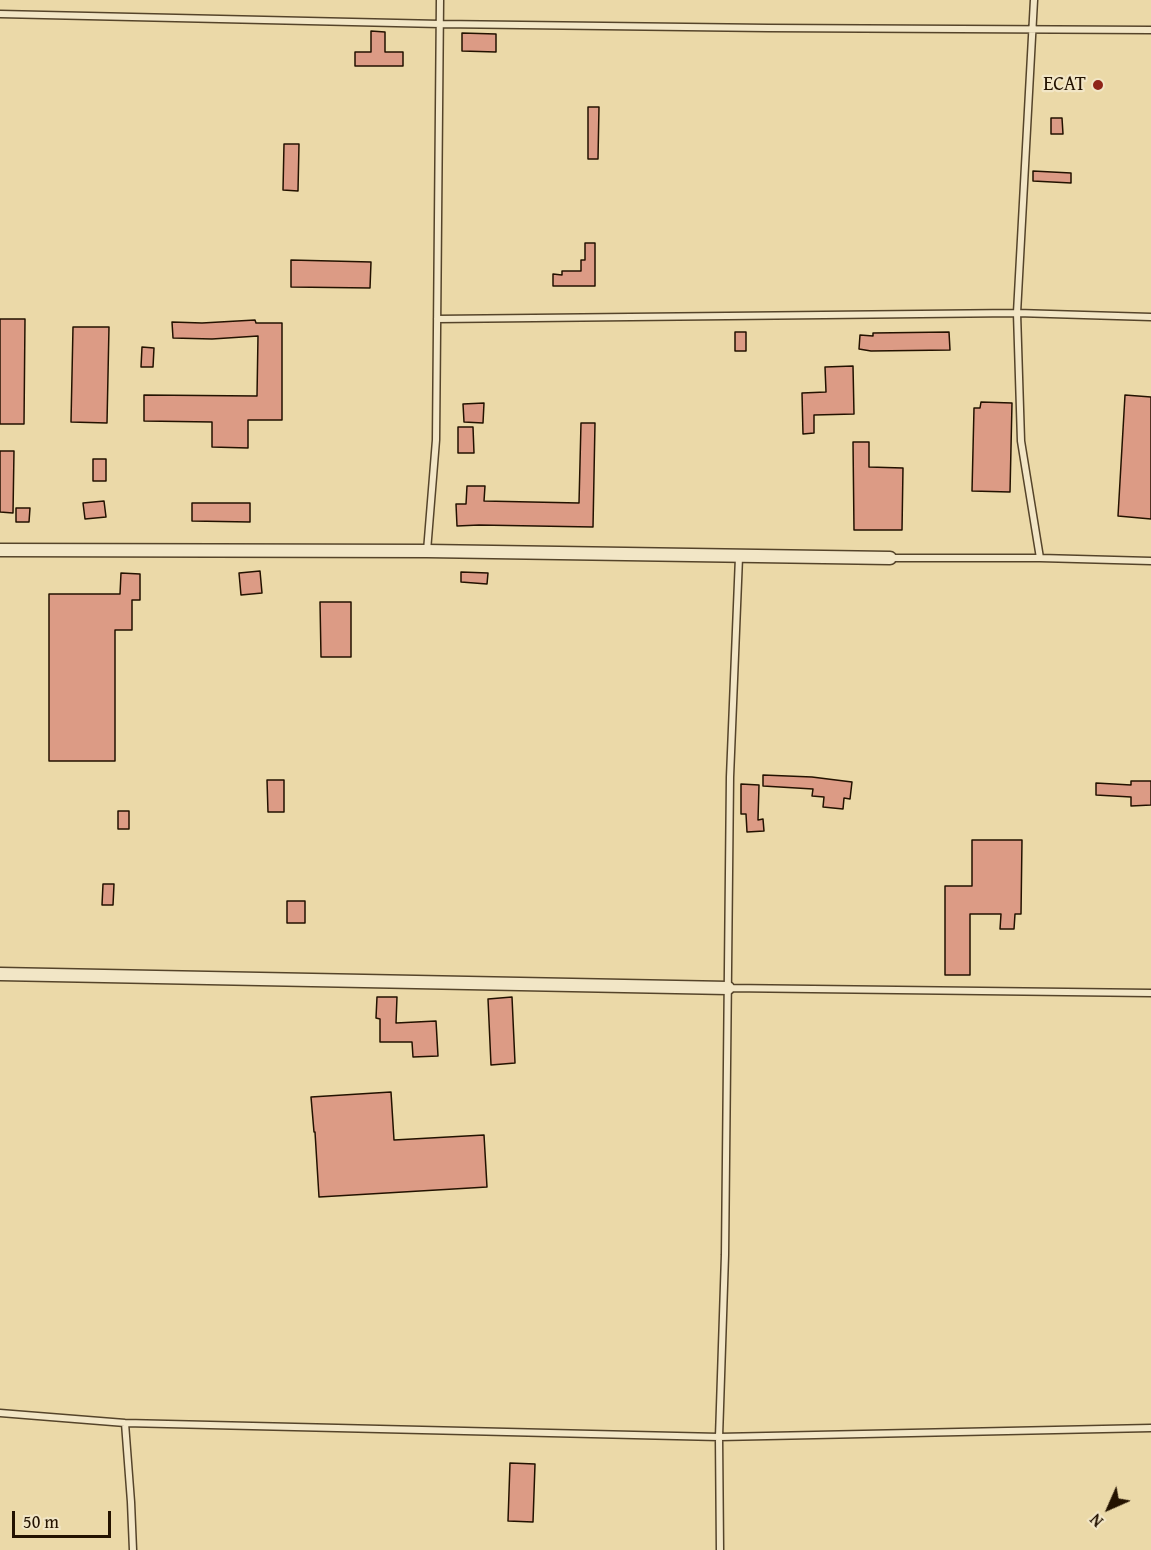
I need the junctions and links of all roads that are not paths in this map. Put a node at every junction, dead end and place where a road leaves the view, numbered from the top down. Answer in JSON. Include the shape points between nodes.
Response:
{"nodes":[{"id":1,"x":440,"y":0,"type":"edge"},
{"id":2,"x":1034,"y":0,"type":"edge"},
{"id":3,"x":0,"y":14,"type":"edge"},
{"id":4,"x":440,"y":24,"type":"junction"},
{"id":5,"x":1034,"y":28,"type":"junction"},
{"id":6,"x":1151,"y":30,"type":"edge"},
{"id":7,"x":1017,"y":313,"type":"junction"},
{"id":8,"x":1151,"y":317,"type":"edge"},
{"id":9,"x":437,"y":319,"type":"junction"},
{"id":10,"x":0,"y":550,"type":"edge"},
{"id":11,"x":427,"y":551,"type":"junction"},
{"id":12,"x":739,"y":557,"type":"junction"},
{"id":13,"x":890,"y":558,"type":"joint"},
{"id":14,"x":1040,"y":558,"type":"junction"},
{"id":15,"x":1151,"y":561,"type":"edge"},
{"id":16,"x":0,"y":974,"type":"edge"},
{"id":17,"x":728,"y":988,"type":"junction"},
{"id":18,"x":1151,"y":993,"type":"edge"},
{"id":19,"x":0,"y":1413,"type":"edge"},
{"id":20,"x":125,"y":1423,"type":"junction"},
{"id":21,"x":1151,"y":1428,"type":"edge"},
{"id":22,"x":719,"y":1437,"type":"junction"},
{"id":23,"x":133,"y":1550,"type":"edge"},
{"id":24,"x":720,"y":1550,"type":"edge"}],
"edges":[{"from":1,"to":4,"type":"lane"},
{"from":2,"to":5,"type":"lane"},
{"from":3,"to":4,"type":"lane"},
{"from":4,"to":5,"type":"lane"},
{"from":4,"to":9,"type":"lane"},
{"from":5,"to":6,"type":"lane"},
{"from":5,"to":7,"type":"lane"},
{"from":7,"to":8,"type":"lane"},
{"from":7,"to":9,"type":"lane"},
{"from":7,"to":14,"type":"lane","via":[[1022,441]]},
{"from":9,"to":11,"type":"lane","via":[[436,440]]},
{"from":10,"to":11,"type":"street"},
{"from":11,"to":12,"type":"street"},
{"from":12,"to":13,"type":"street"},
{"from":12,"to":17,"type":"lane","via":[[730,777]]},
{"from":13,"to":14,"type":"lane"},
{"from":14,"to":15,"type":"lane"},
{"from":16,"to":17,"type":"street"},
{"from":17,"to":18,"type":"lane"},
{"from":17,"to":22,"type":"lane"},
{"from":19,"to":20,"type":"lane"},
{"from":20,"to":22,"type":"lane"},
{"from":20,"to":23,"type":"lane"},
{"from":21,"to":22,"type":"lane"},
{"from":22,"to":24,"type":"lane"}]}
